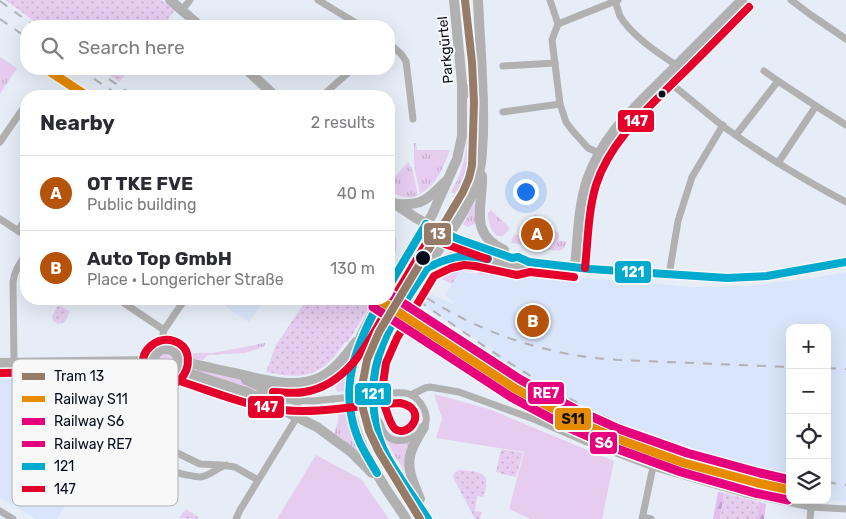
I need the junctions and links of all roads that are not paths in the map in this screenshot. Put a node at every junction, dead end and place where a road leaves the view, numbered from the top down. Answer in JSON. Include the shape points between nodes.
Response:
{"nodes":[{"id":1,"x":170,"y":0,"type":"edge"},
{"id":2,"x":190,"y":0,"type":"edge"},
{"id":3,"x":318,"y":0,"type":"edge"},
{"id":4,"x":454,"y":0,"type":"edge"},
{"id":5,"x":478,"y":0,"type":"edge"},
{"id":6,"x":550,"y":0,"type":"edge"},
{"id":7,"x":742,"y":0,"type":"edge"},
{"id":8,"x":791,"y":0,"type":"edge"},
{"id":9,"x":616,"y":1,"type":"edge"},
{"id":10,"x":182,"y":10,"type":"junction"},
{"id":11,"x":193,"y":20,"type":"edge"},
{"id":12,"x":351,"y":20,"type":"edge"},
{"id":13,"x":558,"y":24,"type":"junction"},
{"id":14,"x":846,"y":39,"type":"edge"},
{"id":15,"x":395,"y":51,"type":"edge"},
{"id":16,"x":555,"y":63,"type":"junction"},
{"id":17,"x":676,"y":65,"type":"junction"},
{"id":18,"x":503,"y":66,"type":"dead end"},
{"id":19,"x":764,"y":71,"type":"dead end"},
{"id":20,"x":252,"y":75,"type":"edge"},
{"id":21,"x":346,"y":75,"type":"edge"},
{"id":22,"x":664,"y":78,"type":"junction"},
{"id":23,"x":778,"y":81,"type":"junction"},
{"id":24,"x":269,"y":90,"type":"edge"},
{"id":25,"x":329,"y":90,"type":"edge"},
{"id":26,"x":462,"y":97,"type":"junction"},
{"id":27,"x":483,"y":99,"type":"junction"},
{"id":28,"x":560,"y":104,"type":"junction"},
{"id":29,"x":816,"y":106,"type":"junction"},
{"id":30,"x":503,"y":112,"type":"dead end"},
{"id":31,"x":20,"y":113,"type":"edge"},
{"id":32,"x":413,"y":119,"type":"dead end"},
{"id":33,"x":723,"y":125,"type":"junction"},
{"id":34,"x":846,"y":125,"type":"edge"},
{"id":35,"x":736,"y":135,"type":"junction"},
{"id":36,"x":0,"y":142,"type":"edge"},
{"id":37,"x":599,"y":153,"type":"junction"},
{"id":38,"x":482,"y":163,"type":"junction"},
{"id":39,"x":778,"y":164,"type":"junction"},
{"id":40,"x":449,"y":178,"type":"junction"},
{"id":41,"x":846,"y":202,"type":"edge"},
{"id":42,"x":395,"y":203,"type":"edge"},
{"id":43,"x":395,"y":206,"type":"edge"},
{"id":44,"x":0,"y":219,"type":"edge"},
{"id":45,"x":424,"y":227,"type":"junction"},
{"id":46,"x":20,"y":228,"type":"edge"},
{"id":47,"x":18,"y":231,"type":"joint"},
{"id":48,"x":447,"y":237,"type":"junction"},
{"id":49,"x":477,"y":256,"type":"junction"},
{"id":50,"x":518,"y":257,"type":"junction"},
{"id":51,"x":529,"y":262,"type":"junction"},
{"id":52,"x":846,"y":262,"type":"edge"},
{"id":53,"x":20,"y":263,"type":"edge"},
{"id":54,"x":575,"y":267,"type":"junction"},
{"id":55,"x":427,"y":268,"type":"junction"},
{"id":56,"x":669,"y":275,"type":"junction"},
{"id":57,"x":395,"y":276,"type":"edge"},
{"id":58,"x":127,"y":305,"type":"edge"},
{"id":59,"x":181,"y":305,"type":"edge"},
{"id":60,"x":378,"y":305,"type":"edge"},
{"id":61,"x":164,"y":330,"type":"junction"},
{"id":62,"x":362,"y":335,"type":"junction"},
{"id":63,"x":165,"y":350,"type":"junction"},
{"id":64,"x":14,"y":359,"type":"edge"},
{"id":65,"x":154,"y":359,"type":"edge"},
{"id":66,"x":176,"y":359,"type":"edge"},
{"id":67,"x":178,"y":365,"type":"edge"},
{"id":68,"x":178,"y":365,"type":"edge"},
{"id":69,"x":217,"y":369,"type":"junction"},
{"id":70,"x":246,"y":392,"type":"junction"},
{"id":71,"x":411,"y":395,"type":"junction"},
{"id":72,"x":298,"y":401,"type":"junction"},
{"id":73,"x":372,"y":401,"type":"junction"},
{"id":74,"x":297,"y":417,"type":"junction"},
{"id":75,"x":424,"y":427,"type":"junction"},
{"id":76,"x":178,"y":453,"type":"edge"},
{"id":77,"x":226,"y":465,"type":"junction"},
{"id":78,"x":653,"y":467,"type":"junction"},
{"id":79,"x":178,"y":472,"type":"edge"},
{"id":80,"x":258,"y":480,"type":"junction"},
{"id":81,"x":383,"y":485,"type":"junction"},
{"id":82,"x":811,"y":507,"type":"junction"},
{"id":83,"x":846,"y":510,"type":"edge"},
{"id":84,"x":0,"y":511,"type":"edge"},
{"id":85,"x":642,"y":518,"type":"edge"},
{"id":86,"x":14,"y":519,"type":"edge"},
{"id":87,"x":236,"y":519,"type":"edge"},
{"id":88,"x":406,"y":519,"type":"edge"},
{"id":89,"x":428,"y":519,"type":"edge"},
{"id":90,"x":651,"y":519,"type":"edge"},
{"id":91,"x":810,"y":519,"type":"edge"}],
"edges":[{"from":1,"to":10,"type":"main road"},
{"from":2,"to":10,"type":"street"},
{"from":3,"to":12,"type":"street"},
{"from":4,"to":26,"type":"main road","name":"Parkgürtel"},
{"from":5,"to":27,"type":"main road"},
{"from":6,"to":13,"type":"street"},
{"from":7,"to":17,"type":"main road"},
{"from":8,"to":14,"type":"street"},
{"from":9,"to":13,"type":"street"},
{"from":9,"to":17,"type":"street","via":[[620,15],[632,31]]},
{"from":10,"to":11,"type":"main road"},
{"from":13,"to":16,"type":"street","via":[[552,40]]},
{"from":15,"to":32,"type":"street","via":[[406,61]]},
{"from":16,"to":18,"type":"street"},
{"from":16,"to":28,"type":"street"},
{"from":17,"to":22,"type":"main road"},
{"from":19,"to":23,"type":"street"},
{"from":20,"to":24,"type":"main road"},
{"from":21,"to":25,"type":"street"},
{"from":22,"to":33,"type":"street"},
{"from":22,"to":37,"type":"main road","via":[[622,120]]},
{"from":23,"to":29,"type":"street"},
{"from":23,"to":35,"type":"street"},
{"from":26,"to":27,"type":"main road","name":"Parkgürtel","via":[[469,90],[474,90]]},
{"from":26,"to":40,"type":"main road","name":"Parkgürtel","via":[[462,136]]},
{"from":27,"to":38,"type":"main road"},
{"from":28,"to":30,"type":"street"},
{"from":28,"to":37,"type":"street","via":[[572,130],[588,148]]},
{"from":29,"to":34,"type":"street"},
{"from":29,"to":39,"type":"street"},
{"from":31,"to":36,"type":"street"},
{"from":33,"to":35,"type":"street"},
{"from":33,"to":56,"type":"street","via":[[692,177],[678,221]]},
{"from":35,"to":39,"type":"street"},
{"from":37,"to":54,"type":"main road","via":[[582,202]]},
{"from":38,"to":48,"type":"main road","via":[[473,194]]},
{"from":38,"to":50,"type":"main road","via":[[481,229],[493,244]]},
{"from":39,"to":41,"type":"street"},
{"from":40,"to":42,"type":"main road","via":[[429,198],[410,205]]},
{"from":40,"to":45,"type":"main road","name":"Parkgürtel"},
{"from":43,"to":45,"type":"main road"},
{"from":44,"to":47,"type":"street"},
{"from":45,"to":48,"type":"main road"},
{"from":45,"to":57,"type":"main road","name":"Parkgürtel"},
{"from":46,"to":47,"type":"street"},
{"from":48,"to":49,"type":"main road"},
{"from":48,"to":50,"type":"main road","via":[[512,258]]},
{"from":48,"to":55,"type":"main road"},
{"from":49,"to":51,"type":"main road","via":[[518,265]]},
{"from":49,"to":55,"type":"main road","via":[[452,257]]},
{"from":50,"to":51,"type":"main road"},
{"from":51,"to":54,"type":"main road"},
{"from":52,"to":56,"type":"main road","via":[[744,278]]},
{"from":53,"to":64,"type":"street","via":[[13,282]]},
{"from":54,"to":56,"type":"main road"},
{"from":55,"to":73,"type":"main road","via":[[381,347],[376,360]]},
{"from":58,"to":61,"type":"street"},
{"from":59,"to":61,"type":"street"},
{"from":60,"to":62,"type":"main road"},
{"from":61,"to":63,"type":"street"},
{"from":62,"to":69,"type":"main road","via":[[334,369],[310,381],[273,382]]},
{"from":62,"to":81,"type":"main road","via":[[348,391],[356,433]]},
{"from":63,"to":65,"type":"main road"},
{"from":63,"to":66,"type":"main road","via":[[173,352]]},
{"from":67,"to":69,"type":"main road"},
{"from":68,"to":70,"type":"main road"},
{"from":69,"to":72,"type":"main road"},
{"from":70,"to":72,"type":"street"},
{"from":70,"to":74,"type":"main road"},
{"from":71,"to":72,"type":"street","bridge":true,"via":[[389,393]]},
{"from":71,"to":75,"type":"street","via":[[424,409]]},
{"from":71,"to":78,"type":"street","via":[[430,386],[459,392]]},
{"from":73,"to":75,"type":"street","via":[[381,427],[390,438],[410,439]]},
{"from":73,"to":89,"type":"main road","via":[[375,423],[388,459]]},
{"from":74,"to":80,"type":"street"},
{"from":74,"to":81,"type":"main road","via":[[351,452]]},
{"from":75,"to":89,"type":"main road","via":[[410,456],[410,469]]},
{"from":76,"to":77,"type":"street","via":[[200,464]]},
{"from":77,"to":79,"type":"street","via":[[202,477]]},
{"from":77,"to":80,"type":"street"},
{"from":78,"to":82,"type":"street","via":[[745,494]]},
{"from":78,"to":85,"type":"street"},
{"from":80,"to":87,"type":"street"},
{"from":81,"to":88,"type":"main road"},
{"from":82,"to":83,"type":"street"},
{"from":82,"to":91,"type":"street"},
{"from":84,"to":86,"type":"street"},
{"from":85,"to":90,"type":"street"}]}
